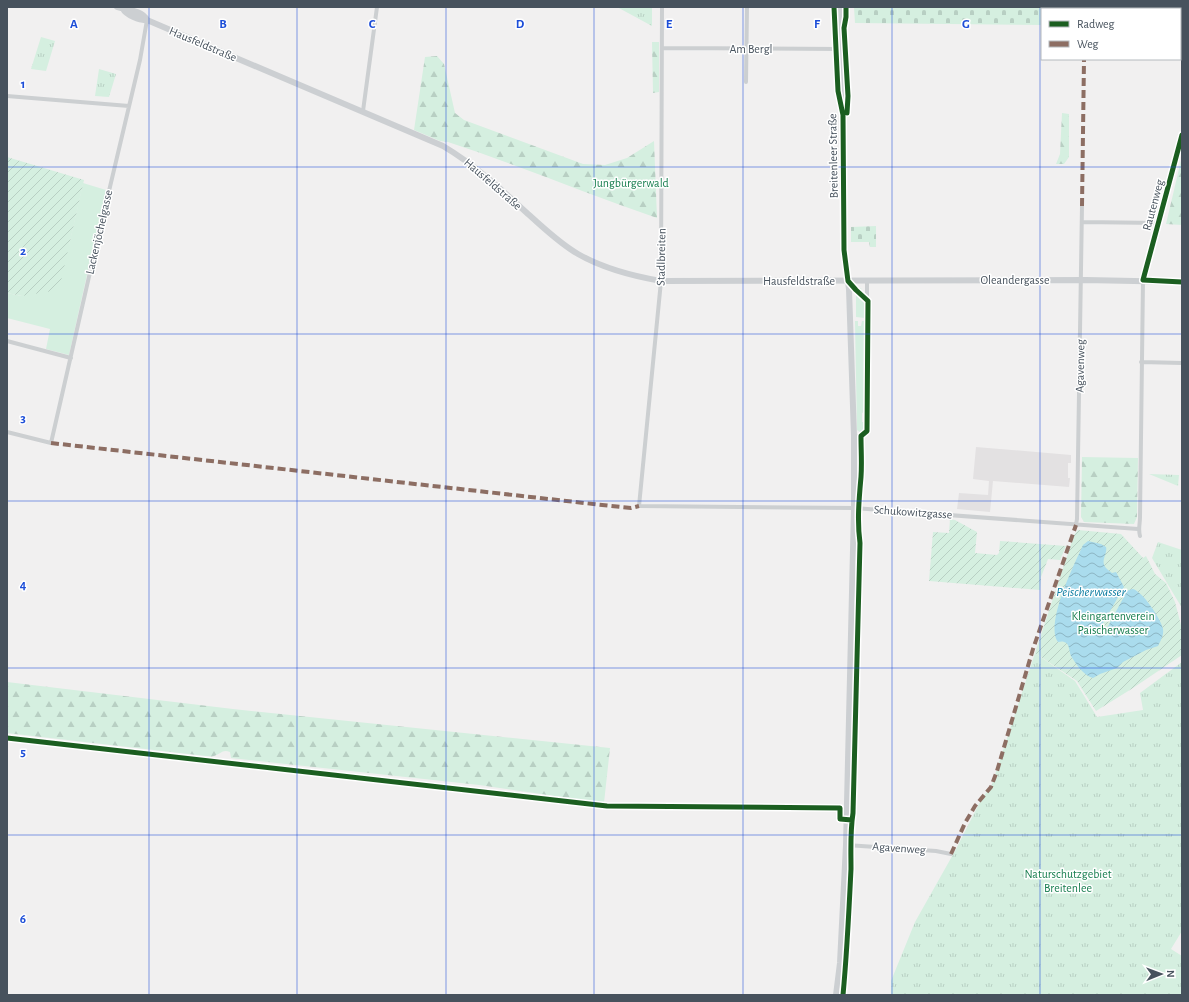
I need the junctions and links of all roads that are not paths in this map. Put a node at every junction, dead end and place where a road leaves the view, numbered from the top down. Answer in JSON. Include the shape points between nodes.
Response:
{"nodes":[{"id":1,"x":377,"y":7,"type":"edge"},
{"id":2,"x":662,"y":7,"type":"edge"},
{"id":3,"x":747,"y":7,"type":"edge"},
{"id":4,"x":839,"y":7,"type":"edge"},
{"id":5,"x":120,"y":8,"type":"edge"},
{"id":6,"x":147,"y":20,"type":"junction"},
{"id":7,"x":662,"y":48,"type":"junction"},
{"id":8,"x":747,"y":49,"type":"junction"},
{"id":9,"x":841,"y":49,"type":"junction"},
{"id":10,"x":746,"y":82,"type":"dead end"},
{"id":11,"x":7,"y":96,"type":"edge"},
{"id":12,"x":129,"y":106,"type":"junction"},
{"id":13,"x":363,"y":112,"type":"junction"},
{"id":14,"x":1182,"y":135,"type":"edge"},
{"id":15,"x":1082,"y":206,"type":"dead end"},
{"id":16,"x":1082,"y":222,"type":"junction"},
{"id":17,"x":1159,"y":223,"type":"junction"},
{"id":18,"x":661,"y":280,"type":"junction"},
{"id":19,"x":848,"y":280,"type":"junction"},
{"id":20,"x":867,"y":280,"type":"junction"},
{"id":21,"x":1081,"y":280,"type":"junction"},
{"id":22,"x":1143,"y":280,"type":"junction"},
{"id":23,"x":1182,"y":282,"type":"edge"},
{"id":24,"x":7,"y":341,"type":"edge"},
{"id":25,"x":71,"y":358,"type":"junction"},
{"id":26,"x":1141,"y":362,"type":"junction"},
{"id":27,"x":1182,"y":363,"type":"edge"},
{"id":28,"x":7,"y":432,"type":"edge"},
{"id":29,"x":854,"y":436,"type":"junction"},
{"id":30,"x":639,"y":506,"type":"joint"},
{"id":31,"x":854,"y":508,"type":"junction"},
{"id":32,"x":1076,"y":525,"type":"junction"},
{"id":33,"x":1138,"y":529,"type":"junction"},
{"id":34,"x":1140,"y":536,"type":"dead end"},
{"id":35,"x":846,"y":844,"type":"junction"},
{"id":36,"x":951,"y":854,"type":"dead end"},
{"id":37,"x":836,"y":995,"type":"edge"}],
"edges":[{"from":1,"to":13,"type":"street"},
{"from":2,"to":7,"type":"street","name":"Stadlbreiten"},
{"from":3,"to":8,"type":"street"},
{"from":4,"to":9,"type":"street","name":"Breitenleer Straße"},
{"from":5,"to":6,"type":"street","name":"Hausfeldstraße"},
{"from":6,"to":12,"type":"street","name":"Lackenjöchelgasse"},
{"from":6,"to":13,"type":"street","name":"Hausfeldstraße"},
{"from":7,"to":8,"type":"street","name":"Am Bergl"},
{"from":7,"to":18,"type":"street","name":"Stadlbreiten"},
{"from":8,"to":9,"type":"street","name":"Am Bergl"},
{"from":8,"to":10,"type":"street"},
{"from":9,"to":19,"type":"street","name":"Breitenleer Straße","via":[[844,250]]},
{"from":11,"to":12,"type":"street"},
{"from":12,"to":25,"type":"street","name":"Lackenjöchelgasse"},
{"from":13,"to":18,"type":"street","name":"Hausfeldstraße","via":[[463,157],[552,236],[578,254],[615,271]]},
{"from":14,"to":17,"type":"street","name":"Rautenweg"},
{"from":15,"to":16,"type":"street","name":"Agavenweg"},
{"from":16,"to":17,"type":"street"},
{"from":16,"to":21,"type":"street","name":"Agavenweg"},
{"from":17,"to":22,"type":"street","name":"Rautenweg"},
{"from":18,"to":19,"type":"street","name":"Hausfeldstraße"},
{"from":18,"to":30,"type":"street","name":"Stadlbreiten"},
{"from":19,"to":20,"type":"street","name":"Oleandergasse"},
{"from":19,"to":29,"type":"street","name":"Breitenleer Straße"},
{"from":20,"to":21,"type":"street","name":"Oleandergasse"},
{"from":20,"to":29,"type":"street","via":[[868,431],[861,436]]},
{"from":21,"to":22,"type":"street","name":"Oleandergasse"},
{"from":21,"to":32,"type":"street","name":"Agavenweg"},
{"from":22,"to":23,"type":"street","name":"Oleandergasse"},
{"from":22,"to":26,"type":"street","name":"Rautenweg"},
{"from":24,"to":25,"type":"street"},
{"from":25,"to":28,"type":"street","name":"Lackenjöchelgasse","via":[[51,443]]},
{"from":26,"to":27,"type":"street"},
{"from":26,"to":33,"type":"street","name":"Rautenweg"},
{"from":29,"to":31,"type":"street","name":"Breitenleer Straße"},
{"from":30,"to":31,"type":"street","name":"Schukowitzgasse"},
{"from":31,"to":32,"type":"street","name":"Schukowitzgasse"},
{"from":31,"to":35,"type":"street","name":"Breitenleer Straße"},
{"from":32,"to":33,"type":"street","name":"Schukowitzgasse"},
{"from":33,"to":34,"type":"street","name":"Rautenweg"},
{"from":35,"to":36,"type":"street","name":"Agavenweg"},
{"from":35,"to":37,"type":"street","name":"Breitenleer Straße"}]}
